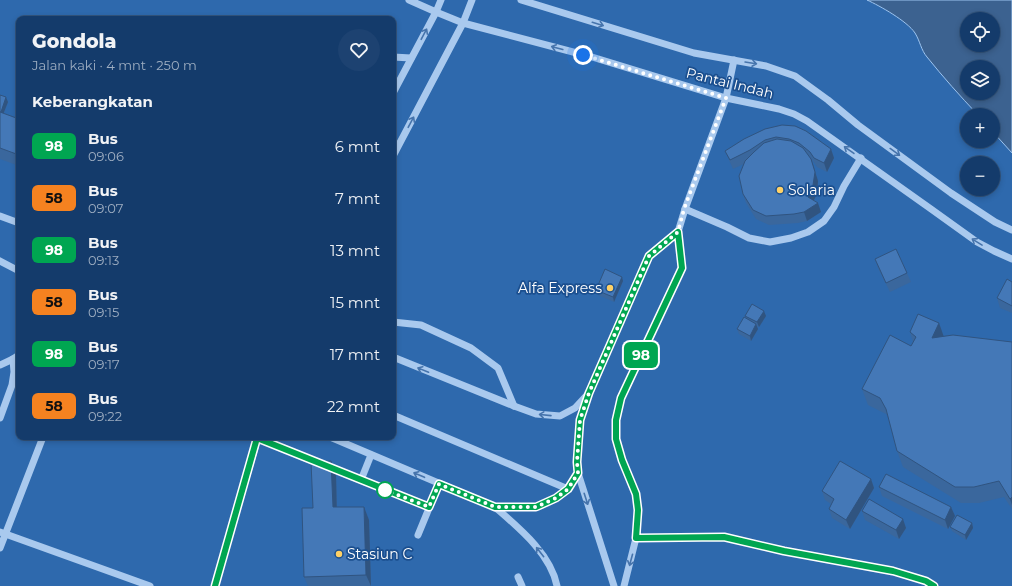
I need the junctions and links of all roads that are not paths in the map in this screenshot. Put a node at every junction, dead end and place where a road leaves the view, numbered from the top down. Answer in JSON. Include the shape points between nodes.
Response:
{"nodes":[{"id":1,"x":410,"y":0,"type":"edge"},
{"id":2,"x":441,"y":0,"type":"edge"},
{"id":3,"x":472,"y":0,"type":"edge"},
{"id":4,"x":521,"y":0,"type":"edge"},
{"id":5,"x":436,"y":12,"type":"junction"},
{"id":6,"x":463,"y":23,"type":"junction"},
{"id":7,"x":396,"y":57,"type":"edge"},
{"id":8,"x":411,"y":58,"type":"junction"},
{"id":9,"x":734,"y":60,"type":"junction"},
{"id":10,"x":396,"y":87,"type":"edge"},
{"id":11,"x":726,"y":98,"type":"junction"},
{"id":12,"x":396,"y":150,"type":"edge"},
{"id":13,"x":861,"y":158,"type":"junction"},
{"id":14,"x":684,"y":209,"type":"junction"},
{"id":15,"x":0,"y":216,"type":"edge"},
{"id":16,"x":16,"y":223,"type":"edge"},
{"id":17,"x":1012,"y":230,"type":"edge"},
{"id":18,"x":678,"y":232,"type":"junction"},
{"id":19,"x":1012,"y":259,"type":"edge"},
{"id":20,"x":0,"y":261,"type":"edge"},
{"id":21,"x":16,"y":269,"type":"edge"},
{"id":22,"x":396,"y":322,"type":"edge"},
{"id":23,"x":16,"y":357,"type":"edge"},
{"id":24,"x":396,"y":358,"type":"edge"},
{"id":25,"x":0,"y":365,"type":"edge"},
{"id":26,"x":589,"y":393,"type":"junction"},
{"id":27,"x":514,"y":406,"type":"junction"},
{"id":28,"x":396,"y":415,"type":"edge"},
{"id":29,"x":0,"y":418,"type":"edge"},
{"id":30,"x":42,"y":440,"type":"edge"},
{"id":31,"x":257,"y":440,"type":"edge"},
{"id":32,"x":263,"y":440,"type":"edge"},
{"id":33,"x":337,"y":440,"type":"edge"},
{"id":34,"x":371,"y":455,"type":"junction"},
{"id":35,"x":578,"y":473,"type":"junction"},
{"id":36,"x":361,"y":480,"type":"junction"},
{"id":37,"x":439,"y":484,"type":"junction"},
{"id":38,"x":568,"y":489,"type":"junction"},
{"id":39,"x":429,"y":507,"type":"junction"},
{"id":40,"x":495,"y":507,"type":"junction"},
{"id":41,"x":3,"y":533,"type":"edge"},
{"id":42,"x":418,"y":535,"type":"dead end"},
{"id":43,"x":636,"y":538,"type":"junction"},
{"id":44,"x":0,"y":548,"type":"edge"},
{"id":45,"x":518,"y":577,"type":"dead end"},
{"id":46,"x":150,"y":586,"type":"edge"},
{"id":47,"x":215,"y":586,"type":"edge"},
{"id":48,"x":522,"y":586,"type":"edge"},
{"id":49,"x":557,"y":586,"type":"edge"},
{"id":50,"x":614,"y":586,"type":"edge"},
{"id":51,"x":624,"y":586,"type":"edge"},
{"id":52,"x":934,"y":586,"type":"edge"}],
"edges":[{"from":1,"to":5,"type":"street","name":"Pantai Indah"},
{"from":2,"to":5,"type":"street"},
{"from":3,"to":6,"type":"street"},
{"from":4,"to":9,"type":"street","name":"Pantai Indah","one_way":true,"via":[[694,53]]},
{"from":5,"to":6,"type":"street","name":"Pantai Indah"},
{"from":8,"to":5,"type":"street","one_way":true},
{"from":11,"to":6,"type":"street","name":"Pantai Indah","one_way":true,"via":[[592,57]]},
{"from":12,"to":6,"type":"street","one_way":true},
{"from":7,"to":8,"type":"street"},
{"from":8,"to":10,"type":"street"},
{"from":9,"to":11,"type":"street"},
{"from":9,"to":17,"type":"street","name":"Pantai Indah","one_way":true,"via":[[766,66],[795,76],[951,193]]},
{"from":13,"to":11,"type":"street","name":"Pantai Indah","one_way":true,"via":[[794,114]]},
{"from":11,"to":14,"type":"street"},
{"from":13,"to":14,"type":"street","via":[[824,221],[808,232],[791,238],[770,242],[749,238]]},
{"from":19,"to":13,"type":"street","name":"Pantai Indah","one_way":true,"via":[[977,242]]},
{"from":14,"to":18,"type":"street"},
{"from":15,"to":16,"type":"street"},
{"from":18,"to":26,"type":"street","via":[[649,256]]},
{"from":18,"to":43,"type":"street","via":[[682,268],[621,398],[616,420],[616,439],[636,494]]},
{"from":20,"to":21,"type":"street"},
{"from":22,"to":27,"type":"street","via":[[421,324],[471,348],[498,368]]},
{"from":23,"to":25,"type":"street"},
{"from":23,"to":29,"type":"street","via":[[12,385]]},
{"from":27,"to":24,"type":"street","one_way":true},
{"from":26,"to":27,"type":"street","one_way":true,"via":[[575,408],[560,416],[536,414]]},
{"from":26,"to":35,"type":"street","via":[[580,420]]},
{"from":28,"to":38,"type":"street"},
{"from":30,"to":41,"type":"street"},
{"from":31,"to":47,"type":"street"},
{"from":32,"to":36,"type":"street"},
{"from":33,"to":34,"type":"street"},
{"from":34,"to":36,"type":"street"},
{"from":37,"to":34,"type":"street","one_way":true},
{"from":35,"to":38,"type":"street"},
{"from":35,"to":50,"type":"street","one_way":true},
{"from":36,"to":39,"type":"street"},
{"from":37,"to":39,"type":"street"},
{"from":37,"to":40,"type":"street"},
{"from":38,"to":40,"type":"street","via":[[536,507]]},
{"from":39,"to":42,"type":"street"},
{"from":49,"to":40,"type":"street","one_way":true,"via":[[550,565],[528,536]]},
{"from":41,"to":44,"type":"street"},
{"from":41,"to":46,"type":"street"},
{"from":43,"to":51,"type":"street","one_way":true},
{"from":43,"to":52,"type":"street","via":[[724,537],[893,571]]},
{"from":45,"to":48,"type":"street"}]}
